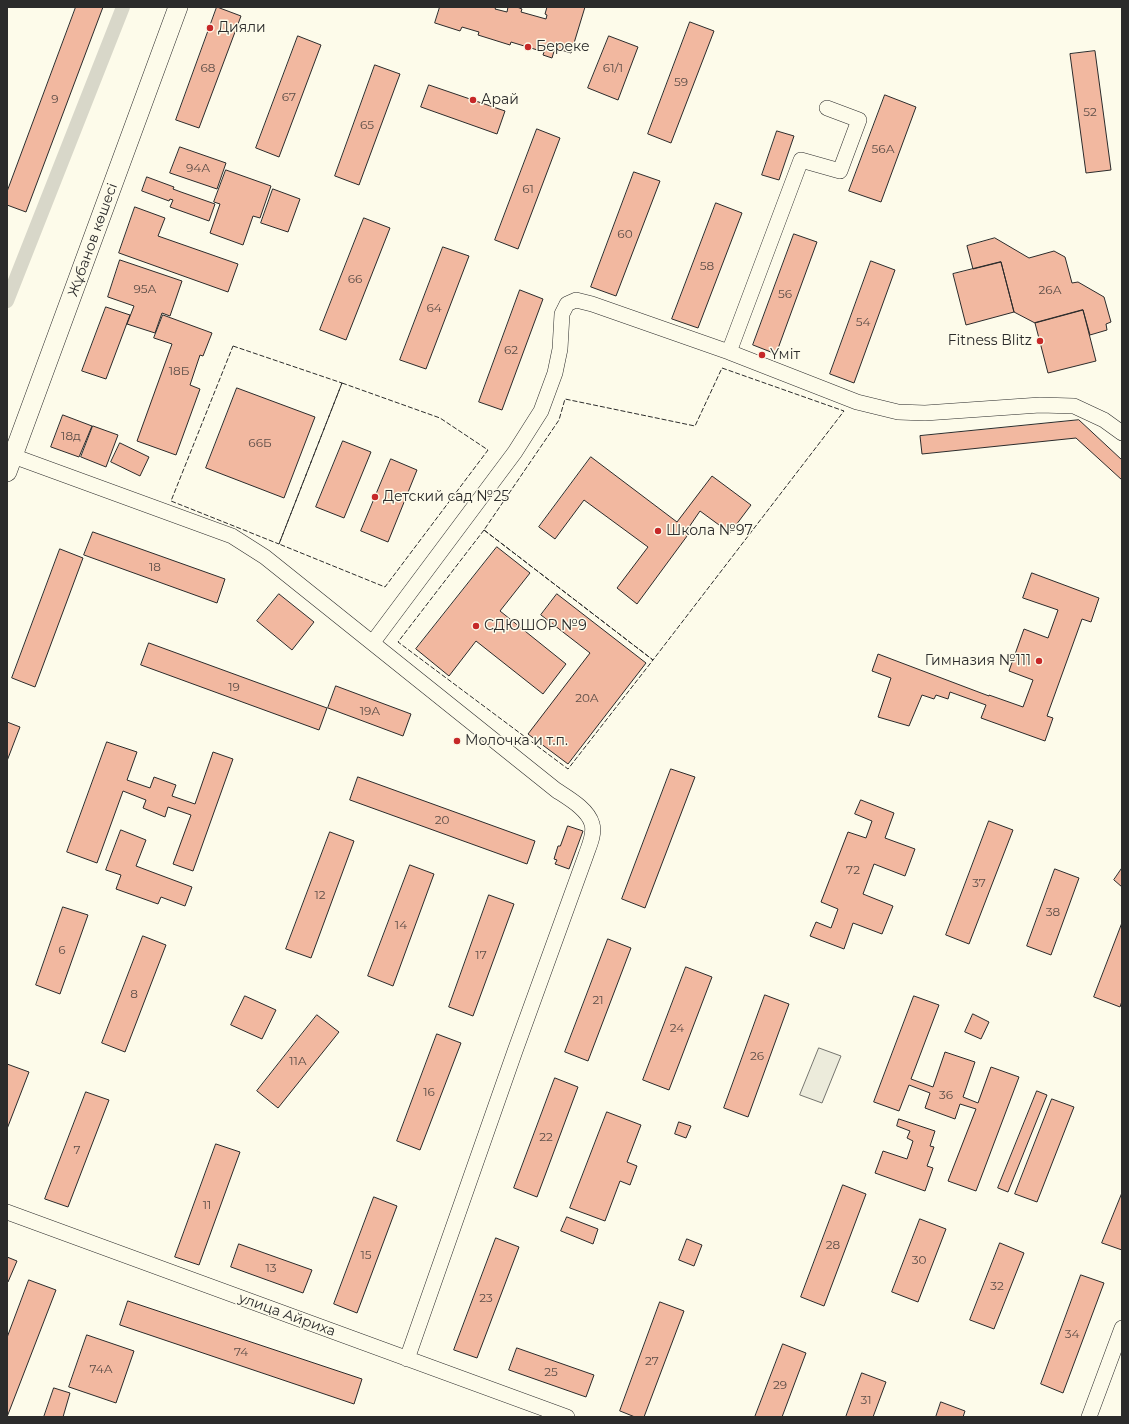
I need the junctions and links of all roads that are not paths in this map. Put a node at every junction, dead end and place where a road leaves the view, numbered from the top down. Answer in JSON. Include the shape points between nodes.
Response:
{"nodes":[{"id":1,"x":178,"y":7,"type":"edge"},
{"id":2,"x":827,"y":108,"type":"dead end"},
{"id":3,"x":729,"y":352,"type":"junction"},
{"id":4,"x":1122,"y":433,"type":"edge"},
{"id":5,"x":10,"y":464,"type":"edge"},
{"id":6,"x":373,"y":642,"type":"junction"},
{"id":7,"x":7,"y":1212,"type":"edge"},
{"id":8,"x":1122,"y":1328,"type":"edge"},
{"id":9,"x":407,"y":1358,"type":"junction"},
{"id":10,"x":567,"y":1417,"type":"edge"},
{"id":11,"x":1089,"y":1417,"type":"edge"}],
"edges":[{"from":1,"to":5,"type":"main road","name":"Жұбанов көшесі"},
{"from":2,"to":3,"type":"street","via":[[859,120],[840,171],[801,160]]},
{"from":3,"to":4,"type":"street","via":[[858,402],[898,412],[925,413],[1040,405],[1074,406],[1104,420]]},
{"from":3,"to":6,"type":"street","via":[[592,304],[576,300],[567,304],[562,314],[560,349],[555,373],[541,411],[515,452]]},
{"from":5,"to":6,"type":"street","via":[[232,536],[264,557]]},
{"from":6,"to":9,"type":"street","via":[[556,790],[571,799],[584,811],[592,824],[592,836],[586,855]]},
{"from":7,"to":9,"type":"street","name":"улица Айриха"},
{"from":8,"to":11,"type":"street"},
{"from":9,"to":10,"type":"street","name":"улица Айриха"}]}
